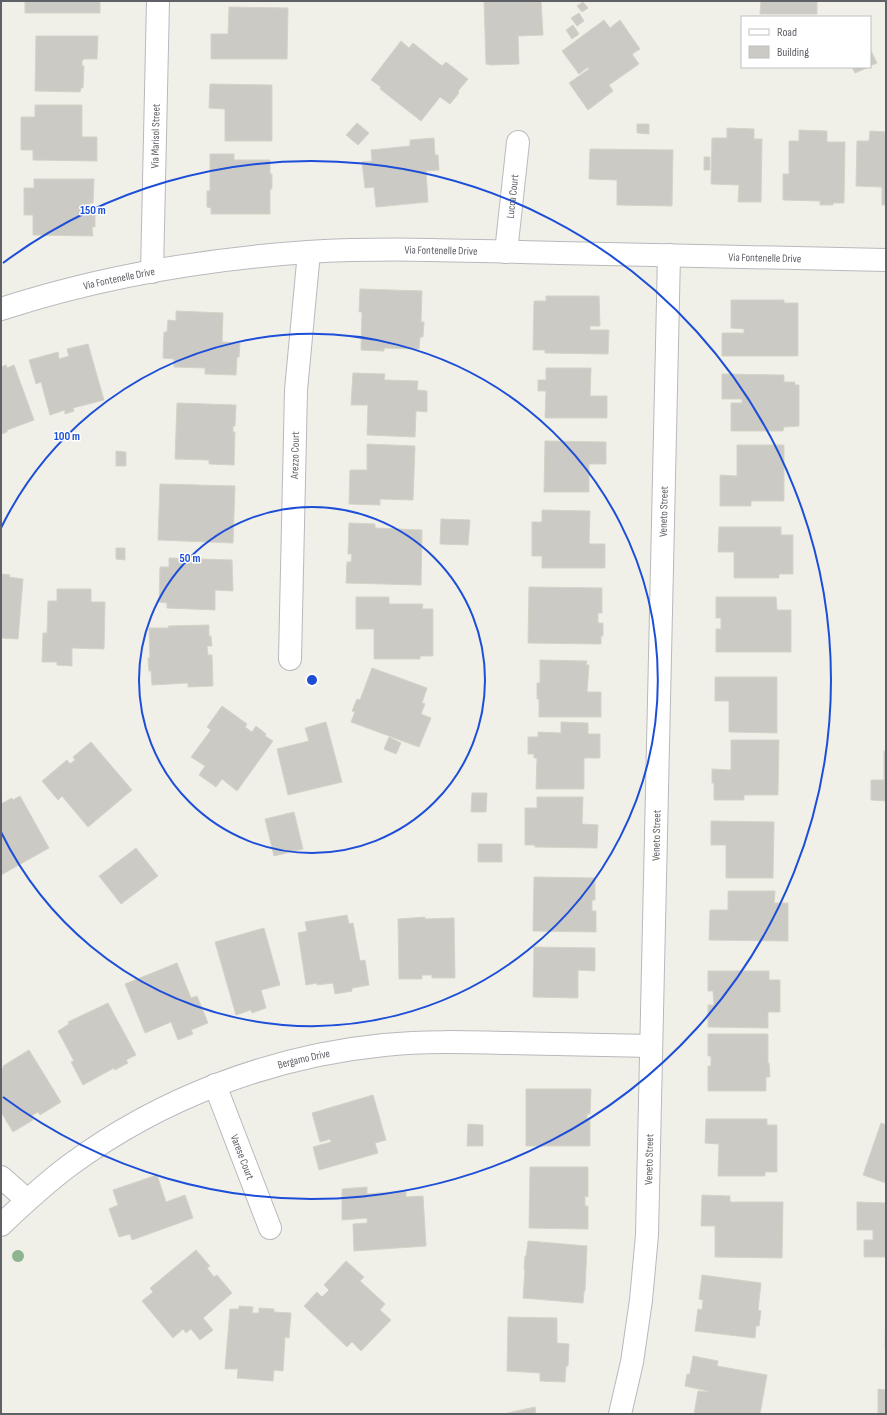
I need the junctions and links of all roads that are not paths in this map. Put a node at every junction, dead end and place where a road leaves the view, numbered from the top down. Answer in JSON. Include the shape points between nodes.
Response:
{"nodes":[{"id":1,"x":158,"y":1,"type":"edge"},
{"id":2,"x":518,"y":142,"type":"dead end"},
{"id":3,"x":309,"y":252,"type":"junction"},
{"id":4,"x":506,"y":252,"type":"junction"},
{"id":5,"x":669,"y":255,"type":"junction"},
{"id":6,"x":886,"y":260,"type":"edge"},
{"id":7,"x":152,"y":272,"type":"junction"},
{"id":8,"x":1,"y":309,"type":"edge"},
{"id":9,"x":290,"y":659,"type":"dead end"},
{"id":10,"x":651,"y":1046,"type":"junction"},
{"id":11,"x":215,"y":1085,"type":"junction"},
{"id":12,"x":1,"y":1176,"type":"edge"},
{"id":13,"x":27,"y":1200,"type":"junction"},
{"id":14,"x":1,"y":1225,"type":"edge"},
{"id":15,"x":270,"y":1228,"type":"dead end"},
{"id":16,"x":620,"y":1414,"type":"edge"}],
"edges":[{"from":1,"to":7,"type":"street","name":"Via Marisol Street"},
{"from":2,"to":4,"type":"street","name":"Lucca Court"},
{"from":3,"to":4,"type":"street","name":"Via Fontenelle Drive","via":[[398,249]]},
{"from":3,"to":7,"type":"street","name":"Via Fontenelle Drive","via":[[233,259]]},
{"from":3,"to":9,"type":"street","name":"Arezzo Court","via":[[296,390]]},
{"from":4,"to":5,"type":"street","name":"Via Fontenelle Drive"},
{"from":5,"to":6,"type":"street","name":"Via Fontenelle Drive"},
{"from":5,"to":10,"type":"street","name":"Veneto Street"},
{"from":7,"to":8,"type":"street","name":"Via Fontenelle Drive","via":[[104,281]]},
{"from":10,"to":11,"type":"street","name":"Bergamo Drive","via":[[438,1042],[385,1045],[327,1053],[270,1067]]},
{"from":10,"to":16,"type":"street","name":"Veneto Street","via":[[647,1235],[632,1362]]},
{"from":11,"to":13,"type":"street","name":"Bergamo Drive","via":[[118,1133],[70,1165]]},
{"from":11,"to":15,"type":"street","name":"Varese Court"},
{"from":12,"to":13,"type":"street"},
{"from":13,"to":14,"type":"street","name":"Bergamo Drive"}]}
